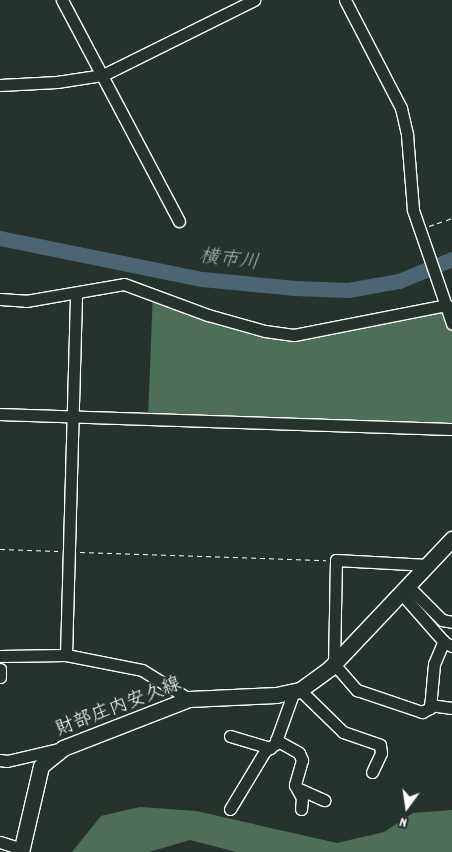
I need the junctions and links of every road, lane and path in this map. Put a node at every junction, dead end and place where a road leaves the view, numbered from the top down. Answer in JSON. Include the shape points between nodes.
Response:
{"nodes":[{"id":1,"x":62,"y":0,"type":"edge"},
{"id":2,"x":254,"y":0,"type":"edge"},
{"id":3,"x":345,"y":0,"type":"edge"},
{"id":4,"x":103,"y":75,"type":"junction"},
{"id":5,"x":0,"y":85,"type":"edge"},
{"id":6,"x":452,"y":218,"type":"edge"},
{"id":7,"x":179,"y":221,"type":"dead end"},
{"id":8,"x":419,"y":234,"type":"junction"},
{"id":9,"x":76,"y":294,"type":"junction"},
{"id":10,"x":0,"y":299,"type":"edge"},
{"id":11,"x":445,"y":301,"type":"junction"},
{"id":12,"x":452,"y":324,"type":"edge"},
{"id":13,"x":0,"y":414,"type":"edge"},
{"id":14,"x":73,"y":416,"type":"junction"},
{"id":15,"x":452,"y":429,"type":"edge"},
{"id":16,"x":452,"y":539,"type":"edge"},
{"id":17,"x":0,"y":549,"type":"edge"},
{"id":18,"x":69,"y":551,"type":"junction"},
{"id":19,"x":336,"y":560,"type":"junction"},
{"id":20,"x":428,"y":565,"type":"junction"},
{"id":21,"x":404,"y":590,"type":"junction"},
{"id":22,"x":452,"y":622,"type":"edge"},
{"id":23,"x":444,"y":640,"type":"edge"},
{"id":24,"x":66,"y":655,"type":"junction"},
{"id":25,"x":0,"y":656,"type":"edge"},
{"id":26,"x":334,"y":664,"type":"junction"},
{"id":27,"x":0,"y":669,"type":"edge"},
{"id":28,"x":0,"y":677,"type":"edge"},
{"id":29,"x":423,"y":678,"type":"dead end"},
{"id":30,"x":297,"y":690,"type":"junction"},
{"id":31,"x":189,"y":700,"type":"junction"},
{"id":32,"x":430,"y":704,"type":"junction"},
{"id":33,"x":452,"y":708,"type":"edge"},
{"id":34,"x":230,"y":736,"type":"dead end"},
{"id":35,"x":273,"y":744,"type":"junction"},
{"id":36,"x":63,"y":748,"type":"junction"},
{"id":37,"x":0,"y":760,"type":"edge"},
{"id":38,"x":372,"y":772,"type":"dead end"},
{"id":39,"x":297,"y":788,"type":"junction"},
{"id":40,"x":324,"y":800,"type":"dead end"},
{"id":41,"x":301,"y":809,"type":"dead end"},
{"id":42,"x":230,"y":810,"type":"dead end"},
{"id":43,"x":0,"y":842,"type":"edge"},
{"id":44,"x":21,"y":850,"type":"edge"}],
"edges":[{"from":1,"to":4,"type":"street"},
{"from":2,"to":4,"type":"street"},
{"from":3,"to":8,"type":"street","via":[[401,108]]},
{"from":4,"to":5,"type":"street","via":[[57,82]]},
{"from":4,"to":7,"type":"street"},
{"from":6,"to":8,"type":"path"},
{"from":8,"to":11,"type":"street"},
{"from":9,"to":10,"type":"street","via":[[26,301]]},
{"from":9,"to":11,"type":"street","via":[[124,284],[208,315],[287,334]]},
{"from":9,"to":14,"type":"street"},
{"from":11,"to":12,"type":"street"},
{"from":13,"to":14,"type":"street"},
{"from":14,"to":15,"type":"street"},
{"from":14,"to":18,"type":"street"},
{"from":16,"to":20,"type":"main road","name":"財部庄内安久線"},
{"from":17,"to":18,"type":"path"},
{"from":18,"to":19,"type":"path"},
{"from":18,"to":24,"type":"street"},
{"from":19,"to":20,"type":"street"},
{"from":19,"to":26,"type":"street"},
{"from":20,"to":21,"type":"main road","name":"財部庄内安久線"},
{"from":21,"to":22,"type":"street","via":[[442,620]]},
{"from":21,"to":23,"type":"street"},
{"from":21,"to":26,"type":"main road","name":"財部庄内安久線"},
{"from":23,"to":29,"type":"street"},
{"from":23,"to":32,"type":"street","via":[[434,664]]},
{"from":24,"to":25,"type":"street"},
{"from":24,"to":31,"type":"street","via":[[142,670]]},
{"from":26,"to":30,"type":"main road","name":"財部庄内安久線"},
{"from":26,"to":32,"type":"street","via":[[357,690],[409,710],[422,712]]},
{"from":27,"to":28,"type":"street"},
{"from":30,"to":31,"type":"main road","name":"財部庄内安久線","via":[[276,695]]},
{"from":30,"to":35,"type":"street"},
{"from":30,"to":38,"type":"street","via":[[343,732],[380,746],[381,753]]},
{"from":31,"to":36,"type":"main road","name":"財部庄内安久線"},
{"from":32,"to":33,"type":"street"},
{"from":34,"to":35,"type":"street"},
{"from":35,"to":39,"type":"street","via":[[299,753],[302,760]]},
{"from":35,"to":42,"type":"street"},
{"from":36,"to":37,"type":"street"},
{"from":36,"to":44,"type":"main road","name":"財部庄内安久線","via":[[41,766]]},
{"from":39,"to":40,"type":"street"},
{"from":39,"to":41,"type":"street","via":[[304,803]]},
{"from":43,"to":44,"type":"street"}]}
